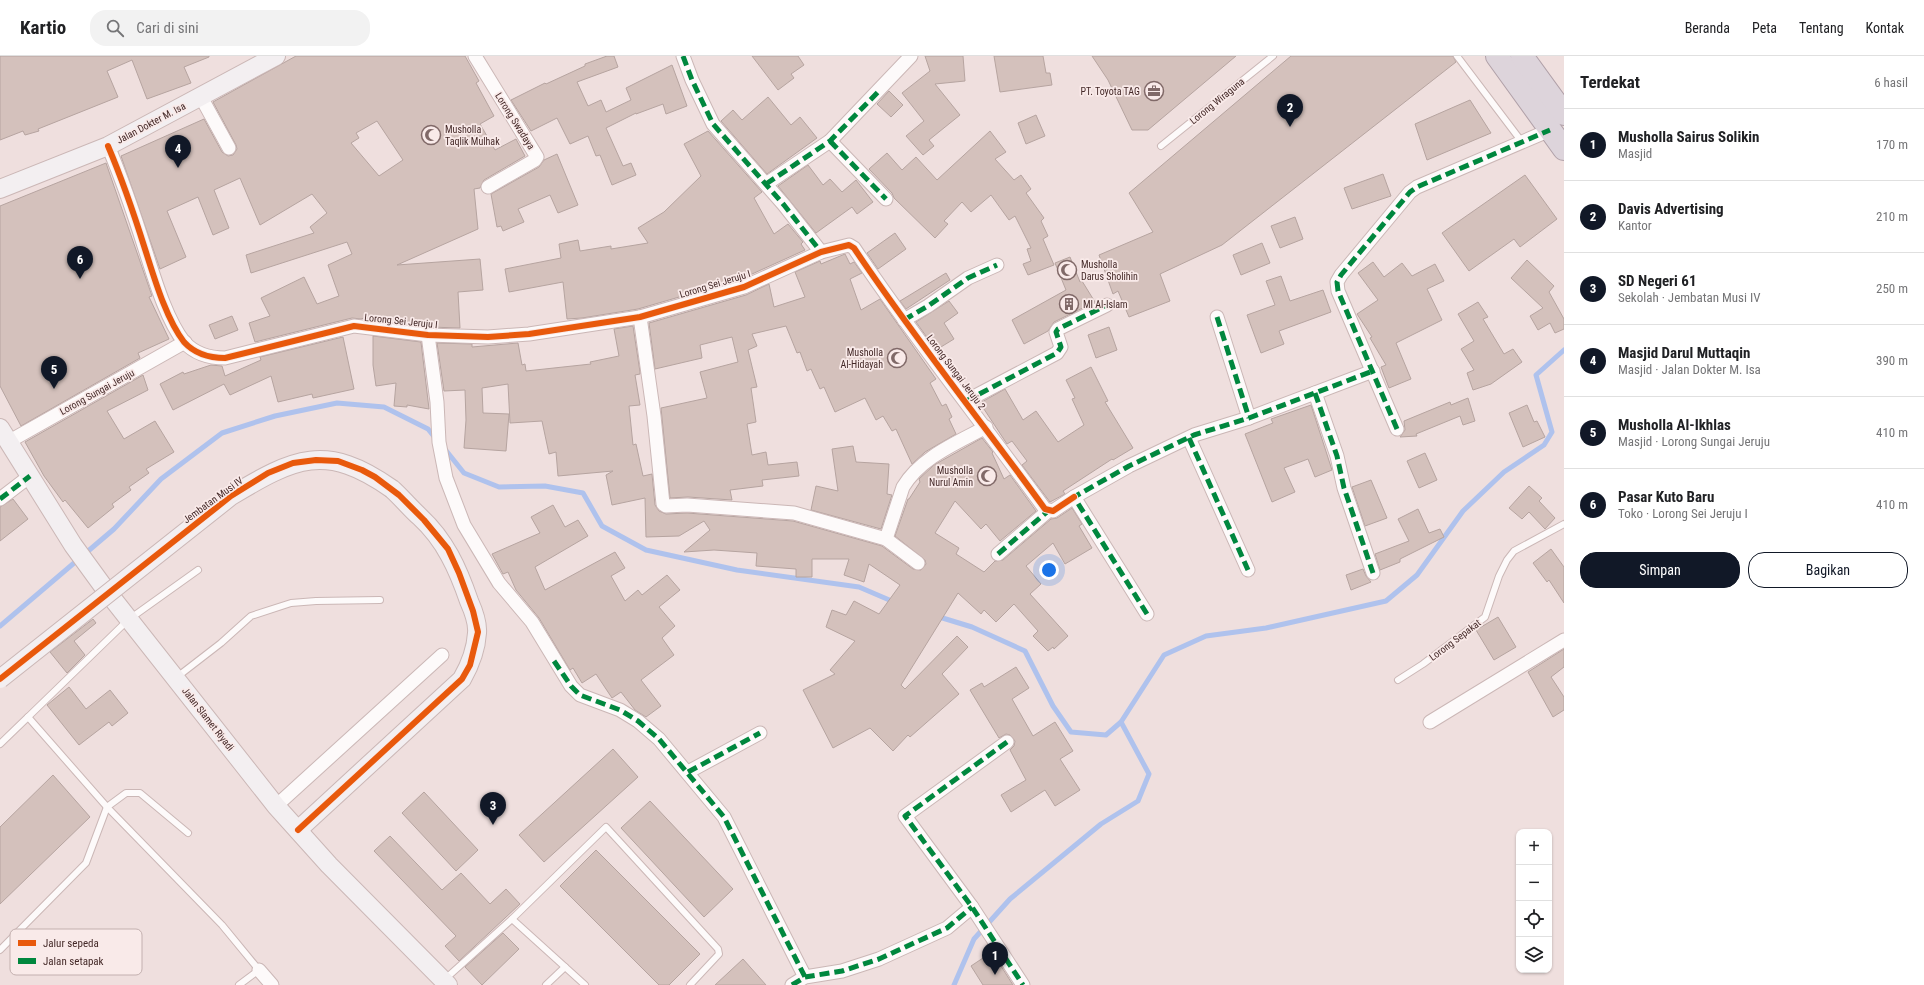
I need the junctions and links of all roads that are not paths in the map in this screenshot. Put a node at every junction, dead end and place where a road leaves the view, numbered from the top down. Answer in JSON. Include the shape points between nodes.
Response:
{"nodes":[{"id":1,"x":276,"y":56,"type":"edge"},
{"id":2,"x":475,"y":56,"type":"edge"},
{"id":3,"x":683,"y":56,"type":"edge"},
{"id":4,"x":911,"y":56,"type":"edge"},
{"id":5,"x":1273,"y":56,"type":"edge"},
{"id":6,"x":1457,"y":56,"type":"edge"},
{"id":7,"x":1497,"y":56,"type":"edge"},
{"id":8,"x":1522,"y":56,"type":"edge"},
{"id":9,"x":201,"y":96,"type":"junction"},
{"id":10,"x":1564,"y":114,"type":"edge"},
{"id":11,"x":1550,"y":130,"type":"junction"},
{"id":12,"x":830,"y":141,"type":"junction"},
{"id":13,"x":1522,"y":142,"type":"junction"},
{"id":14,"x":108,"y":146,"type":"junction"},
{"id":15,"x":1161,"y":146,"type":"dead end"},
{"id":16,"x":229,"y":148,"type":"dead end"},
{"id":17,"x":1564,"y":149,"type":"edge"},
{"id":18,"x":766,"y":184,"type":"junction"},
{"id":19,"x":488,"y":187,"type":"dead end"},
{"id":20,"x":0,"y":189,"type":"edge"},
{"id":21,"x":886,"y":199,"type":"dead end"},
{"id":22,"x":821,"y":252,"type":"junction"},
{"id":23,"x":997,"y":265,"type":"dead end"},
{"id":24,"x":1107,"y":305,"type":"dead end"},
{"id":25,"x":640,"y":316,"type":"junction"},
{"id":26,"x":1217,"y":317,"type":"dead end"},
{"id":27,"x":904,"y":320,"type":"junction"},
{"id":28,"x":428,"y":335,"type":"junction"},
{"id":29,"x":185,"y":342,"type":"junction"},
{"id":30,"x":1373,"y":371,"type":"junction"},
{"id":31,"x":1315,"y":393,"type":"junction"},
{"id":32,"x":966,"y":402,"type":"junction"},
{"id":33,"x":1249,"y":418,"type":"junction"},
{"id":34,"x":986,"y":427,"type":"junction"},
{"id":35,"x":1397,"y":429,"type":"dead end"},
{"id":36,"x":4,"y":435,"type":"edge"},
{"id":37,"x":1189,"y":438,"type":"junction"},
{"id":38,"x":30,"y":476,"type":"junction"},
{"id":39,"x":1074,"y":497,"type":"junction"},
{"id":40,"x":0,"y":499,"type":"edge"},
{"id":41,"x":1048,"y":511,"type":"junction"},
{"id":42,"x":1564,"y":524,"type":"edge"},
{"id":43,"x":886,"y":539,"type":"junction"},
{"id":44,"x":998,"y":554,"type":"dead end"},
{"id":45,"x":918,"y":563,"type":"dead end"},
{"id":46,"x":198,"y":570,"type":"dead end"},
{"id":47,"x":1248,"y":570,"type":"dead end"},
{"id":48,"x":1373,"y":573,"type":"dead end"},
{"id":49,"x":380,"y":600,"type":"dead end"},
{"id":50,"x":1147,"y":614,"type":"dead end"},
{"id":51,"x":128,"y":620,"type":"junction"},
{"id":52,"x":1564,"y":640,"type":"edge"},
{"id":53,"x":442,"y":655,"type":"dead end"},
{"id":54,"x":176,"y":678,"type":"junction"},
{"id":55,"x":0,"y":679,"type":"edge"},
{"id":56,"x":1398,"y":680,"type":"dead end"},
{"id":57,"x":28,"y":717,"type":"junction"},
{"id":58,"x":1430,"y":722,"type":"dead end"},
{"id":59,"x":760,"y":733,"type":"dead end"},
{"id":60,"x":1007,"y":742,"type":"dead end"},
{"id":61,"x":0,"y":744,"type":"edge"},
{"id":62,"x":688,"y":772,"type":"junction"},
{"id":63,"x":276,"y":806,"type":"junction"},
{"id":64,"x":107,"y":807,"type":"junction"},
{"id":65,"x":298,"y":830,"type":"junction"},
{"id":66,"x":188,"y":833,"type":"dead end"},
{"id":67,"x":972,"y":907,"type":"junction"},
{"id":68,"x":512,"y":919,"type":"junction"},
{"id":69,"x":21,"y":929,"type":"edge"},
{"id":70,"x":10,"y":940,"type":"edge"},
{"id":71,"x":0,"y":950,"type":"edge"},
{"id":72,"x":565,"y":967,"type":"junction"},
{"id":73,"x":259,"y":970,"type":"junction"},
{"id":74,"x":805,"y":977,"type":"junction"},
{"id":75,"x":446,"y":983,"type":"edge"},
{"id":76,"x":239,"y":985,"type":"edge"},
{"id":77,"x":272,"y":985,"type":"edge"},
{"id":78,"x":546,"y":985,"type":"edge"},
{"id":79,"x":585,"y":985,"type":"edge"},
{"id":80,"x":690,"y":985,"type":"edge"},
{"id":81,"x":792,"y":985,"type":"edge"},
{"id":82,"x":1023,"y":985,"type":"edge"}],
"edges":[{"from":1,"to":9,"type":"street","name":"Jalan Dokter M. Isa"},
{"from":2,"to":19,"type":"street","name":"Lorong Swadaya","via":[[537,157],[536,160]]},
{"from":3,"to":18,"type":"street","via":[[713,124]]},
{"from":4,"to":12,"type":"street"},
{"from":5,"to":15,"type":"lane","name":"Lorong Wiraguna"},
{"from":6,"to":13,"type":"lane"},
{"from":7,"to":11,"type":"highway"},
{"from":8,"to":10,"type":"highway"},
{"from":9,"to":14,"type":"street","name":"Jalan Dokter M. Isa"},
{"from":9,"to":16,"type":"street"},
{"from":11,"to":13,"type":"street"},
{"from":11,"to":17,"type":"highway"},
{"from":12,"to":18,"type":"street"},
{"from":12,"to":21,"type":"street"},
{"from":13,"to":30,"type":"street","via":[[1416,187],[1337,282],[1338,291]]},
{"from":14,"to":20,"type":"street","name":"Jalan Dokter M. Isa"},
{"from":14,"to":29,"type":"street","name":"Lorong Sei Jeruju I","via":[[159,290]]},
{"from":18,"to":22,"type":"street"},
{"from":22,"to":25,"type":"street","name":"Lorong Sei Jeruju I","via":[[744,287]]},
{"from":22,"to":27,"type":"street","name":"Lorong Sungai Jeruju 2","via":[[845,245],[854,248]]},
{"from":23,"to":27,"type":"street","via":[[968,278]]},
{"from":24,"to":32,"type":"street","via":[[1058,329],[1056,332],[1061,347],[1057,353]]},
{"from":25,"to":28,"type":"street","name":"Lorong Sei Jeruju I","via":[[529,334],[488,337]]},
{"from":25,"to":43,"type":"street","via":[[663,504],[794,513]]},
{"from":26,"to":33,"type":"street"},
{"from":27,"to":32,"type":"street","name":"Lorong Sungai Jeruju 2"},
{"from":28,"to":29,"type":"street","name":"Lorong Sei Jeruju I","via":[[354,326],[225,358],[209,358]]},
{"from":28,"to":62,"type":"street","via":[[437,402],[439,442],[446,478],[464,525],[500,583],[532,622],[571,686],[580,695],[620,710],[638,721],[659,739]]},
{"from":29,"to":36,"type":"street","name":"Lorong Sungai Jeruju"},
{"from":30,"to":31,"type":"street"},
{"from":30,"to":35,"type":"street"},
{"from":31,"to":33,"type":"street"},
{"from":31,"to":48,"type":"street","via":[[1338,456],[1344,488]]},
{"from":32,"to":34,"type":"street","name":"Lorong Sungai Jeruju 2"},
{"from":33,"to":37,"type":"street"},
{"from":34,"to":41,"type":"street","name":"Lorong Sungai Jeruju 2"},
{"from":34,"to":43,"type":"street","via":[[933,456],[908,479]]},
{"from":36,"to":38,"type":"street","name":"Jalan Slamet Riyadi"},
{"from":37,"to":39,"type":"street","via":[[1129,466]]},
{"from":37,"to":47,"type":"street"},
{"from":38,"to":40,"type":"street"},
{"from":38,"to":51,"type":"street","name":"Jalan Slamet Riyadi","via":[[73,545]]},
{"from":39,"to":41,"type":"street","via":[[1053,511]]},
{"from":39,"to":50,"type":"street"},
{"from":41,"to":44,"type":"street"},
{"from":42,"to":56,"type":"lane","name":"Lorong Sepakat","via":[[1514,551],[1499,576],[1485,617]]},
{"from":43,"to":45,"type":"street"},
{"from":46,"to":51,"type":"lane"},
{"from":49,"to":54,"type":"lane","via":[[291,604],[251,616]]},
{"from":51,"to":54,"type":"street","name":"Jalan Slamet Riyadi"},
{"from":51,"to":57,"type":"lane"},
{"from":52,"to":58,"type":"street"},
{"from":53,"to":63,"type":"street"},
{"from":54,"to":63,"type":"street","name":"Jalan Slamet Riyadi"},
{"from":55,"to":65,"type":"street","name":"Jembatan Musi IV","bridge":true,"via":[[231,496],[268,473],[293,463],[316,460],[338,461],[362,470],[392,489],[441,540],[459,573],[478,632],[470,665],[462,679]]},
{"from":57,"to":61,"type":"lane"},
{"from":57,"to":64,"type":"lane"},
{"from":59,"to":62,"type":"street"},
{"from":60,"to":67,"type":"street","via":[[905,816]]},
{"from":62,"to":74,"type":"street","via":[[724,817]]},
{"from":63,"to":65,"type":"street","name":"Jalan Slamet Riyadi"},
{"from":64,"to":66,"type":"lane","via":[[126,793],[140,793]]},
{"from":64,"to":69,"type":"lane","via":[[86,863]]},
{"from":64,"to":73,"type":"lane","via":[[222,925]]},
{"from":65,"to":75,"type":"street","name":"Jalan Slamet Riyadi","via":[[329,865]]},
{"from":67,"to":74,"type":"street","via":[[947,928],[879,959],[842,971]]},
{"from":67,"to":82,"type":"street"},
{"from":68,"to":72,"type":"lane"},
{"from":68,"to":75,"type":"lane"},
{"from":68,"to":80,"type":"lane","via":[[602,830],[608,828],[717,947],[719,954]]},
{"from":70,"to":71,"type":"lane"},
{"from":72,"to":78,"type":"lane"},
{"from":72,"to":79,"type":"lane"},
{"from":73,"to":76,"type":"lane"},
{"from":73,"to":77,"type":"street"},
{"from":74,"to":81,"type":"street"}]}
